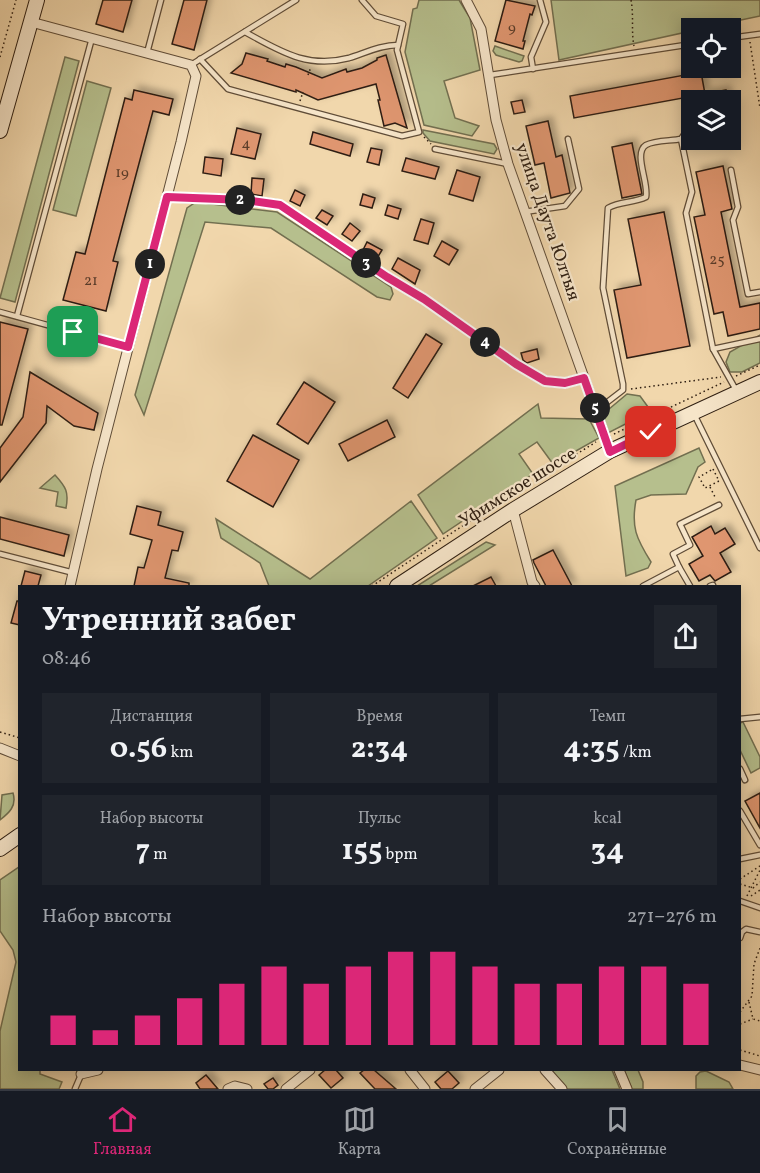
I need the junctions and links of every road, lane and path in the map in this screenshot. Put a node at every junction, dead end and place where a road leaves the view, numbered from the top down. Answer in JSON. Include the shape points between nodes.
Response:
{"nodes":[{"id":1,"x":16,"y":0,"type":"edge"},
{"id":2,"x":37,"y":0,"type":"edge"},
{"id":3,"x":161,"y":0,"type":"edge"},
{"id":4,"x":296,"y":0,"type":"edge"},
{"id":5,"x":362,"y":0,"type":"edge"},
{"id":6,"x":466,"y":0,"type":"edge"},
{"id":7,"x":540,"y":0,"type":"edge"},
{"id":8,"x":632,"y":0,"type":"edge"},
{"id":9,"x":31,"y":22,"type":"junction"},
{"id":10,"x":245,"y":32,"type":"junction"},
{"id":11,"x":760,"y":34,"type":"edge"},
{"id":12,"x":749,"y":36,"type":"junction"},
{"id":13,"x":741,"y":37,"type":"edge"},
{"id":14,"x":92,"y":38,"type":"junction"},
{"id":15,"x":398,"y":45,"type":"junction"},
{"id":16,"x":681,"y":46,"type":"edge"},
{"id":17,"x":147,"y":53,"type":"junction"},
{"id":18,"x":635,"y":53,"type":"junction"},
{"id":19,"x":0,"y":57,"type":"edge"},
{"id":20,"x":200,"y":59,"type":"junction"},
{"id":21,"x":190,"y":65,"type":"junction"},
{"id":22,"x":533,"y":69,"type":"junction"},
{"id":23,"x":490,"y":75,"type":"junction"},
{"id":24,"x":303,"y":92,"type":"dead end"},
{"id":25,"x":297,"y":108,"type":"junction"},
{"id":26,"x":760,"y":108,"type":"edge"},
{"id":27,"x":0,"y":132,"type":"edge"},
{"id":28,"x":419,"y":132,"type":"junction"},
{"id":29,"x":681,"y":139,"type":"edge"},
{"id":30,"x":568,"y":140,"type":"dead end"},
{"id":31,"x":435,"y":149,"type":"joint"},
{"id":32,"x":683,"y":150,"type":"edge"},
{"id":33,"x":508,"y":164,"type":"junction"},
{"id":34,"x":731,"y":170,"type":"dead end"},
{"id":35,"x":167,"y":197,"type":"junction"},
{"id":36,"x":524,"y":213,"type":"junction"},
{"id":37,"x":760,"y":292,"type":"edge"},
{"id":38,"x":0,"y":312,"type":"edge"},
{"id":39,"x":18,"y":316,"type":"junction"},
{"id":40,"x":760,"y":339,"type":"edge"},
{"id":41,"x":128,"y":347,"type":"junction"},
{"id":42,"x":713,"y":350,"type":"junction"},
{"id":43,"x":728,"y":376,"type":"junction"},
{"id":44,"x":584,"y":378,"type":"junction"},
{"id":45,"x":760,"y":382,"type":"edge"},
{"id":46,"x":623,"y":390,"type":"junction"},
{"id":47,"x":738,"y":393,"type":"junction"},
{"id":48,"x":596,"y":411,"type":"junction"},
{"id":49,"x":693,"y":413,"type":"junction"},
{"id":50,"x":610,"y":452,"type":"junction"},
{"id":51,"x":710,"y":486,"type":"junction"},
{"id":52,"x":719,"y":505,"type":"joint"},
{"id":53,"x":513,"y":510,"type":"junction"},
{"id":54,"x":760,"y":548,"type":"edge"},
{"id":55,"x":0,"y":554,"type":"edge"},
{"id":56,"x":680,"y":567,"type":"junction"},
{"id":57,"x":74,"y":573,"type":"junction"},
{"id":58,"x":70,"y":585,"type":"edge"},
{"id":59,"x":399,"y":585,"type":"edge"},
{"id":60,"x":534,"y":585,"type":"edge"},
{"id":61,"x":646,"y":585,"type":"edge"},
{"id":62,"x":689,"y":585,"type":"edge"},
{"id":63,"x":760,"y":717,"type":"edge"},
{"id":64,"x":741,"y":719,"type":"edge"},
{"id":65,"x":0,"y":732,"type":"edge"},
{"id":66,"x":18,"y":737,"type":"edge"},
{"id":67,"x":0,"y":748,"type":"edge"},
{"id":68,"x":18,"y":755,"type":"edge"},
{"id":69,"x":741,"y":771,"type":"edge"},
{"id":70,"x":745,"y":780,"type":"dead end"},
{"id":71,"x":741,"y":813,"type":"edge"},
{"id":72,"x":18,"y":836,"type":"edge"},
{"id":73,"x":760,"y":845,"type":"edge"},
{"id":74,"x":0,"y":849,"type":"edge"},
{"id":75,"x":760,"y":855,"type":"edge"},
{"id":76,"x":741,"y":859,"type":"edge"},
{"id":77,"x":760,"y":866,"type":"edge"},
{"id":78,"x":760,"y":870,"type":"edge"},
{"id":79,"x":741,"y":878,"type":"edge"},
{"id":80,"x":760,"y":882,"type":"edge"},
{"id":81,"x":741,"y":884,"type":"edge"},
{"id":82,"x":751,"y":888,"type":"junction"},
{"id":83,"x":760,"y":890,"type":"edge"},
{"id":84,"x":741,"y":901,"type":"edge"},
{"id":85,"x":760,"y":908,"type":"edge"},
{"id":86,"x":760,"y":932,"type":"edge"},
{"id":87,"x":741,"y":935,"type":"edge"},
{"id":88,"x":760,"y":948,"type":"edge"},
{"id":89,"x":749,"y":1001,"type":"junction"},
{"id":90,"x":741,"y":1011,"type":"edge"},
{"id":91,"x":753,"y":1019,"type":"junction"},
{"id":92,"x":760,"y":1021,"type":"edge"},
{"id":93,"x":741,"y":1024,"type":"edge"},
{"id":94,"x":741,"y":1050,"type":"edge"},
{"id":95,"x":760,"y":1056,"type":"edge"},
{"id":96,"x":741,"y":1065,"type":"edge"},
{"id":97,"x":760,"y":1068,"type":"edge"},
{"id":98,"x":309,"y":1071,"type":"edge"},
{"id":99,"x":411,"y":1071,"type":"edge"},
{"id":100,"x":498,"y":1071,"type":"edge"},
{"id":101,"x":546,"y":1071,"type":"edge"},
{"id":102,"x":619,"y":1071,"type":"edge"},
{"id":103,"x":82,"y":1072,"type":"edge"},
{"id":104,"x":75,"y":1089,"type":"edge"},
{"id":105,"x":228,"y":1089,"type":"edge"},
{"id":106,"x":247,"y":1089,"type":"edge"},
{"id":107,"x":286,"y":1089,"type":"edge"},
{"id":108,"x":425,"y":1089,"type":"edge"},
{"id":109,"x":475,"y":1089,"type":"edge"},
{"id":110,"x":562,"y":1089,"type":"edge"},
{"id":111,"x":627,"y":1089,"type":"edge"}],
"edges":[{"from":1,"to":19,"type":"path"},
{"from":2,"to":9,"type":"main road"},
{"from":3,"to":17,"type":"lane"},
{"from":4,"to":10,"type":"lane"},
{"from":5,"to":15,"type":"lane","via":[[376,16],[403,24]]},
{"from":6,"to":23,"type":"street","name":"улица Даута Юлтыя","via":[[481,29]]},
{"from":7,"to":22,"type":"lane","via":[[546,22],[531,57]]},
{"from":8,"to":18,"type":"path"},
{"from":9,"to":14,"type":"street"},
{"from":9,"to":27,"type":"main road"},
{"from":10,"to":15,"type":"lane","via":[[289,56],[324,63]]},
{"from":10,"to":20,"type":"lane"},
{"from":11,"to":12,"type":"lane"},
{"from":12,"to":13,"type":"lane"},
{"from":12,"to":26,"type":"path"},
{"from":14,"to":17,"type":"street"},
{"from":14,"to":39,"type":"lane"},
{"from":15,"to":28,"type":"lane"},
{"from":16,"to":18,"type":"lane"},
{"from":17,"to":21,"type":"street"},
{"from":18,"to":22,"type":"lane"},
{"from":20,"to":21,"type":"lane"},
{"from":20,"to":25,"type":"lane","via":[[228,89]]},
{"from":21,"to":35,"type":"street","via":[[196,76]]},
{"from":22,"to":23,"type":"lane"},
{"from":23,"to":33,"type":"street","name":"улица Даута Юлтыя","via":[[496,120]]},
{"from":24,"to":25,"type":"path"},
{"from":25,"to":28,"type":"lane","via":[[402,136]]},
{"from":28,"to":31,"type":"path"},
{"from":29,"to":46,"type":"lane","via":[[644,146],[640,158],[646,197],[608,208],[603,288]]},
{"from":30,"to":36,"type":"lane","via":[[579,189],[565,206]]},
{"from":31,"to":33,"type":"lane"},
{"from":32,"to":42,"type":"lane","via":[[692,192],[686,213]]},
{"from":33,"to":36,"type":"street","name":"улица Даута Юлтыя"},
{"from":34,"to":37,"type":"lane","via":[[738,207],[733,219],[748,294]]},
{"from":35,"to":41,"type":"street"},
{"from":35,"to":44,"type":"street","via":[[280,205],[545,381],[565,383]]},
{"from":36,"to":44,"type":"street","name":"улица Даута Юлтыя"},
{"from":38,"to":39,"type":"lane"},
{"from":39,"to":41,"type":"lane"},
{"from":40,"to":42,"type":"lane"},
{"from":41,"to":57,"type":"street"},
{"from":42,"to":43,"type":"lane"},
{"from":43,"to":46,"type":"path"},
{"from":43,"to":47,"type":"lane"},
{"from":44,"to":48,"type":"street","name":"улица Даута Юлтыя"},
{"from":45,"to":47,"type":"main road","name":"Уфимское шоссе"},
{"from":46,"to":48,"type":"lane"},
{"from":47,"to":49,"type":"main road","name":"Уфимское шоссе"},
{"from":48,"to":50,"type":"street","name":"улица Даута Юлтыя"},
{"from":49,"to":50,"type":"main road","name":"Уфимское шоссе"},
{"from":49,"to":54,"type":"lane"},
{"from":50,"to":53,"type":"main road","name":"Уфимское шоссе"},
{"from":51,"to":51,"type":"path","via":[[719,480],[713,469],[699,477],[705,488]]},
{"from":51,"to":52,"type":"path"},
{"from":52,"to":56,"type":"lane","via":[[680,524],[690,545],[673,554]]},
{"from":53,"to":59,"type":"main road","name":"Уфимское шоссе"},
{"from":53,"to":60,"type":"street"},
{"from":55,"to":57,"type":"lane"},
{"from":56,"to":61,"type":"lane"},
{"from":56,"to":62,"type":"lane"},
{"from":57,"to":58,"type":"street"},
{"from":63,"to":64,"type":"lane"},
{"from":65,"to":66,"type":"path"},
{"from":67,"to":68,"type":"street"},
{"from":69,"to":70,"type":"lane"},
{"from":71,"to":73,"type":"lane"},
{"from":72,"to":74,"type":"main road"},
{"from":75,"to":76,"type":"lane"},
{"from":77,"to":79,"type":"path"},
{"from":78,"to":82,"type":"path"},
{"from":80,"to":82,"type":"path"},
{"from":81,"to":82,"type":"path"},
{"from":82,"to":83,"type":"path","via":[[745,900]]},
{"from":84,"to":85,"type":"lane"},
{"from":86,"to":87,"type":"lane","via":[[746,930]]},
{"from":88,"to":89,"type":"path"},
{"from":89,"to":90,"type":"path"},
{"from":89,"to":91,"type":"path"},
{"from":91,"to":92,"type":"path"},
{"from":91,"to":93,"type":"path"},
{"from":94,"to":95,"type":"path"},
{"from":96,"to":97,"type":"street"},
{"from":98,"to":107,"type":"street"},
{"from":99,"to":108,"type":"street"},
{"from":100,"to":109,"type":"street"},
{"from":101,"to":110,"type":"street"},
{"from":102,"to":111,"type":"street"},
{"from":103,"to":104,"type":"lane"},
{"from":105,"to":106,"type":"street"}]}
